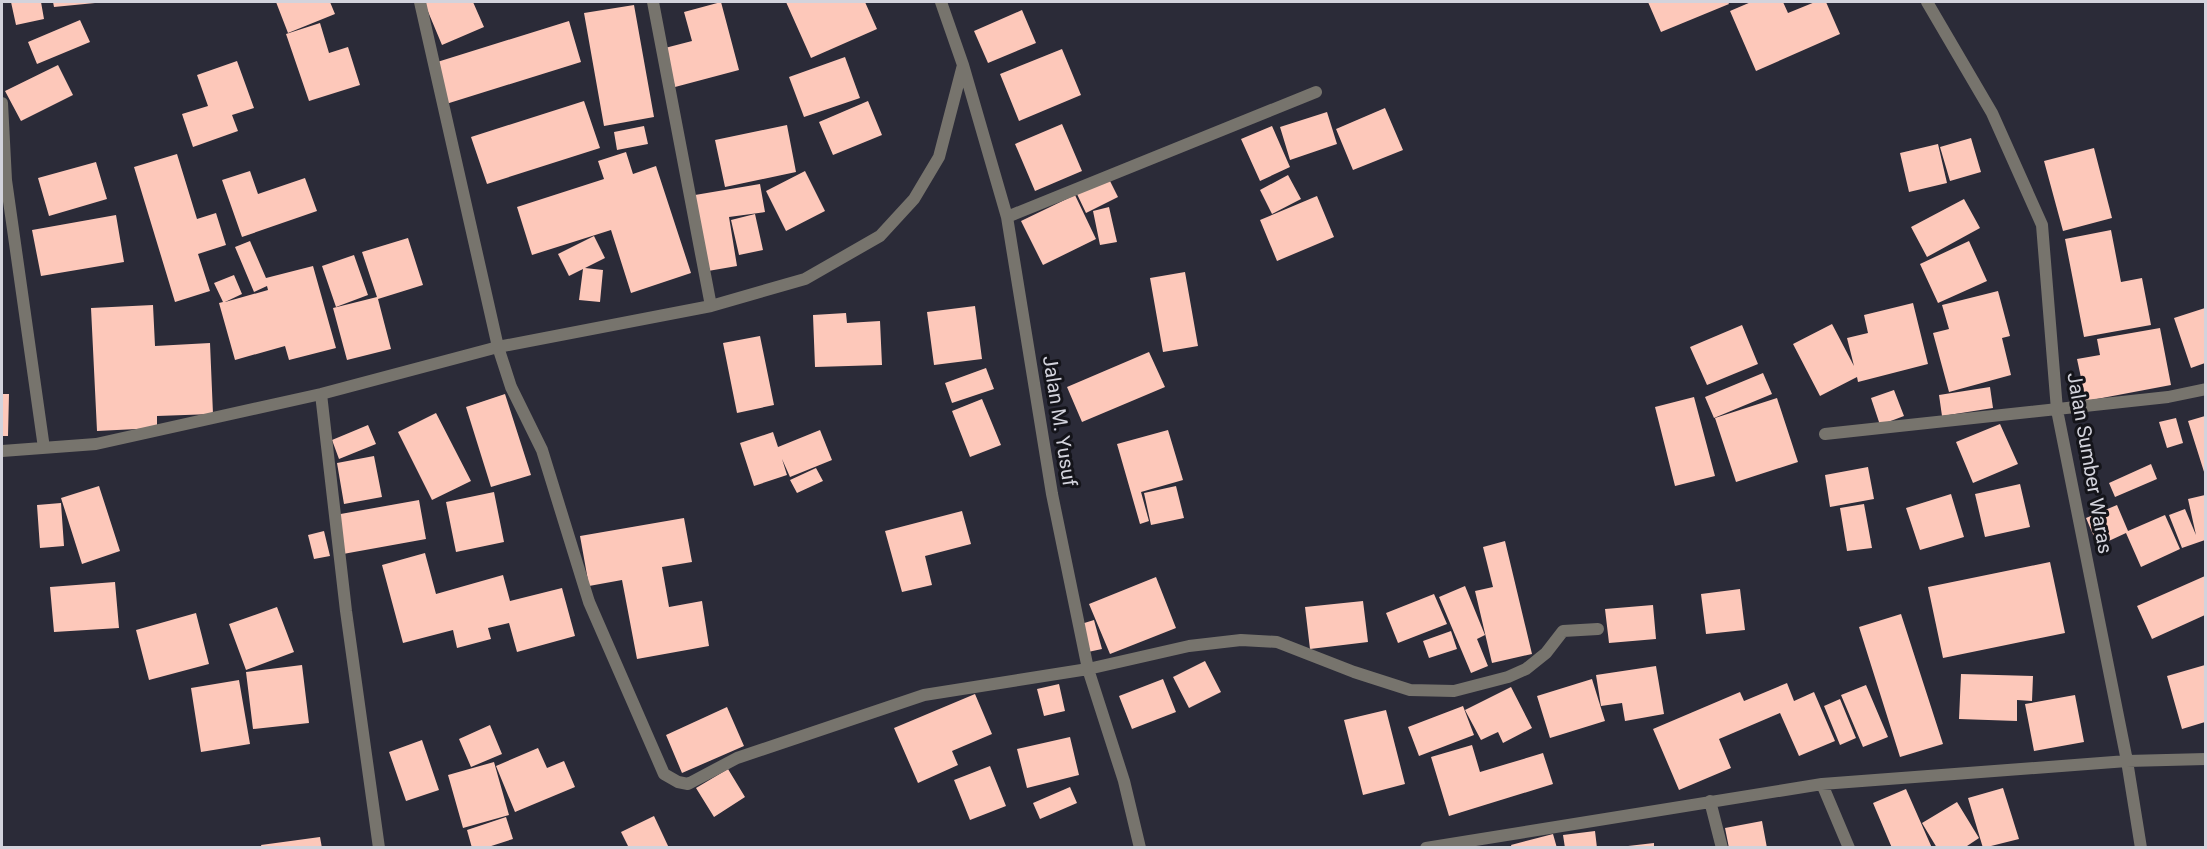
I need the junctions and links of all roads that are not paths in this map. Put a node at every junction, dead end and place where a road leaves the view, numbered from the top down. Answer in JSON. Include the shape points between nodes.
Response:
{"nodes":[{"id":1,"x":420,"y":2,"type":"edge"},
{"id":2,"x":653,"y":2,"type":"edge"},
{"id":3,"x":941,"y":2,"type":"edge"},
{"id":4,"x":1927,"y":2,"type":"edge"},
{"id":5,"x":963,"y":65,"type":"junction"},
{"id":6,"x":1316,"y":92,"type":"dead end"},
{"id":7,"x":2,"y":103,"type":"edge"},
{"id":8,"x":4,"y":180,"type":"edge"},
{"id":9,"x":1007,"y":217,"type":"junction"},
{"id":10,"x":711,"y":306,"type":"junction"},
{"id":11,"x":498,"y":347,"type":"junction"},
{"id":12,"x":2205,"y":389,"type":"edge"},
{"id":13,"x":321,"y":394,"type":"junction"},
{"id":14,"x":2057,"y":410,"type":"junction"},
{"id":15,"x":1825,"y":434,"type":"dead end"},
{"id":16,"x":44,"y":448,"type":"junction"},
{"id":17,"x":2,"y":451,"type":"edge"},
{"id":18,"x":1598,"y":629,"type":"dead end"},
{"id":19,"x":1088,"y":669,"type":"junction"},
{"id":20,"x":2205,"y":759,"type":"edge"},
{"id":21,"x":2127,"y":761,"type":"junction"},
{"id":22,"x":1822,"y":784,"type":"junction"},
{"id":23,"x":1710,"y":801,"type":"junction"},
{"id":24,"x":379,"y":848,"type":"edge"},
{"id":25,"x":1140,"y":848,"type":"edge"},
{"id":26,"x":1425,"y":848,"type":"edge"},
{"id":27,"x":1722,"y":848,"type":"edge"},
{"id":28,"x":1849,"y":848,"type":"edge"},
{"id":29,"x":2141,"y":848,"type":"edge"}],
"edges":[{"from":1,"to":11,"type":"street"},
{"from":2,"to":10,"type":"street"},
{"from":3,"to":5,"type":"street","name":"Jalan M. Yusuf"},
{"from":4,"to":14,"type":"street","name":"Jalan Sumber Waras","via":[[1992,113],[2042,225]]},
{"from":5,"to":9,"type":"street","name":"Jalan M. Yusuf"},
{"from":5,"to":10,"type":"street","via":[[939,157],[915,199],[879,236],[805,279]]},
{"from":6,"to":9,"type":"street"},
{"from":7,"to":8,"type":"street"},
{"from":8,"to":16,"type":"street"},
{"from":9,"to":19,"type":"street","name":"Jalan M. Yusuf","via":[[1052,494]]},
{"from":10,"to":11,"type":"street"},
{"from":11,"to":13,"type":"street"},
{"from":11,"to":19,"type":"street","via":[[511,387],[542,450],[589,602],[664,774],[678,782],[688,784],[737,758],[924,695]]},
{"from":12,"to":14,"type":"street","via":[[2168,398]]},
{"from":13,"to":16,"type":"street","via":[[96,444]]},
{"from":13,"to":24,"type":"street"},
{"from":14,"to":15,"type":"street"},
{"from":14,"to":21,"type":"street","name":"Jalan Sumber Waras"},
{"from":16,"to":17,"type":"street"},
{"from":18,"to":19,"type":"street","via":[[1563,631],[1546,653],[1526,669],[1454,691],[1410,690],[1277,642],[1241,640],[1189,646]]},
{"from":19,"to":25,"type":"street","name":"Jalan M. Yusuf","via":[[1124,781]]},
{"from":20,"to":21,"type":"street"},
{"from":21,"to":22,"type":"street"},
{"from":21,"to":29,"type":"street","name":"Jalan Sumber Waras"},
{"from":22,"to":23,"type":"street"},
{"from":22,"to":28,"type":"street"},
{"from":23,"to":26,"type":"street"},
{"from":23,"to":27,"type":"street"}]}
